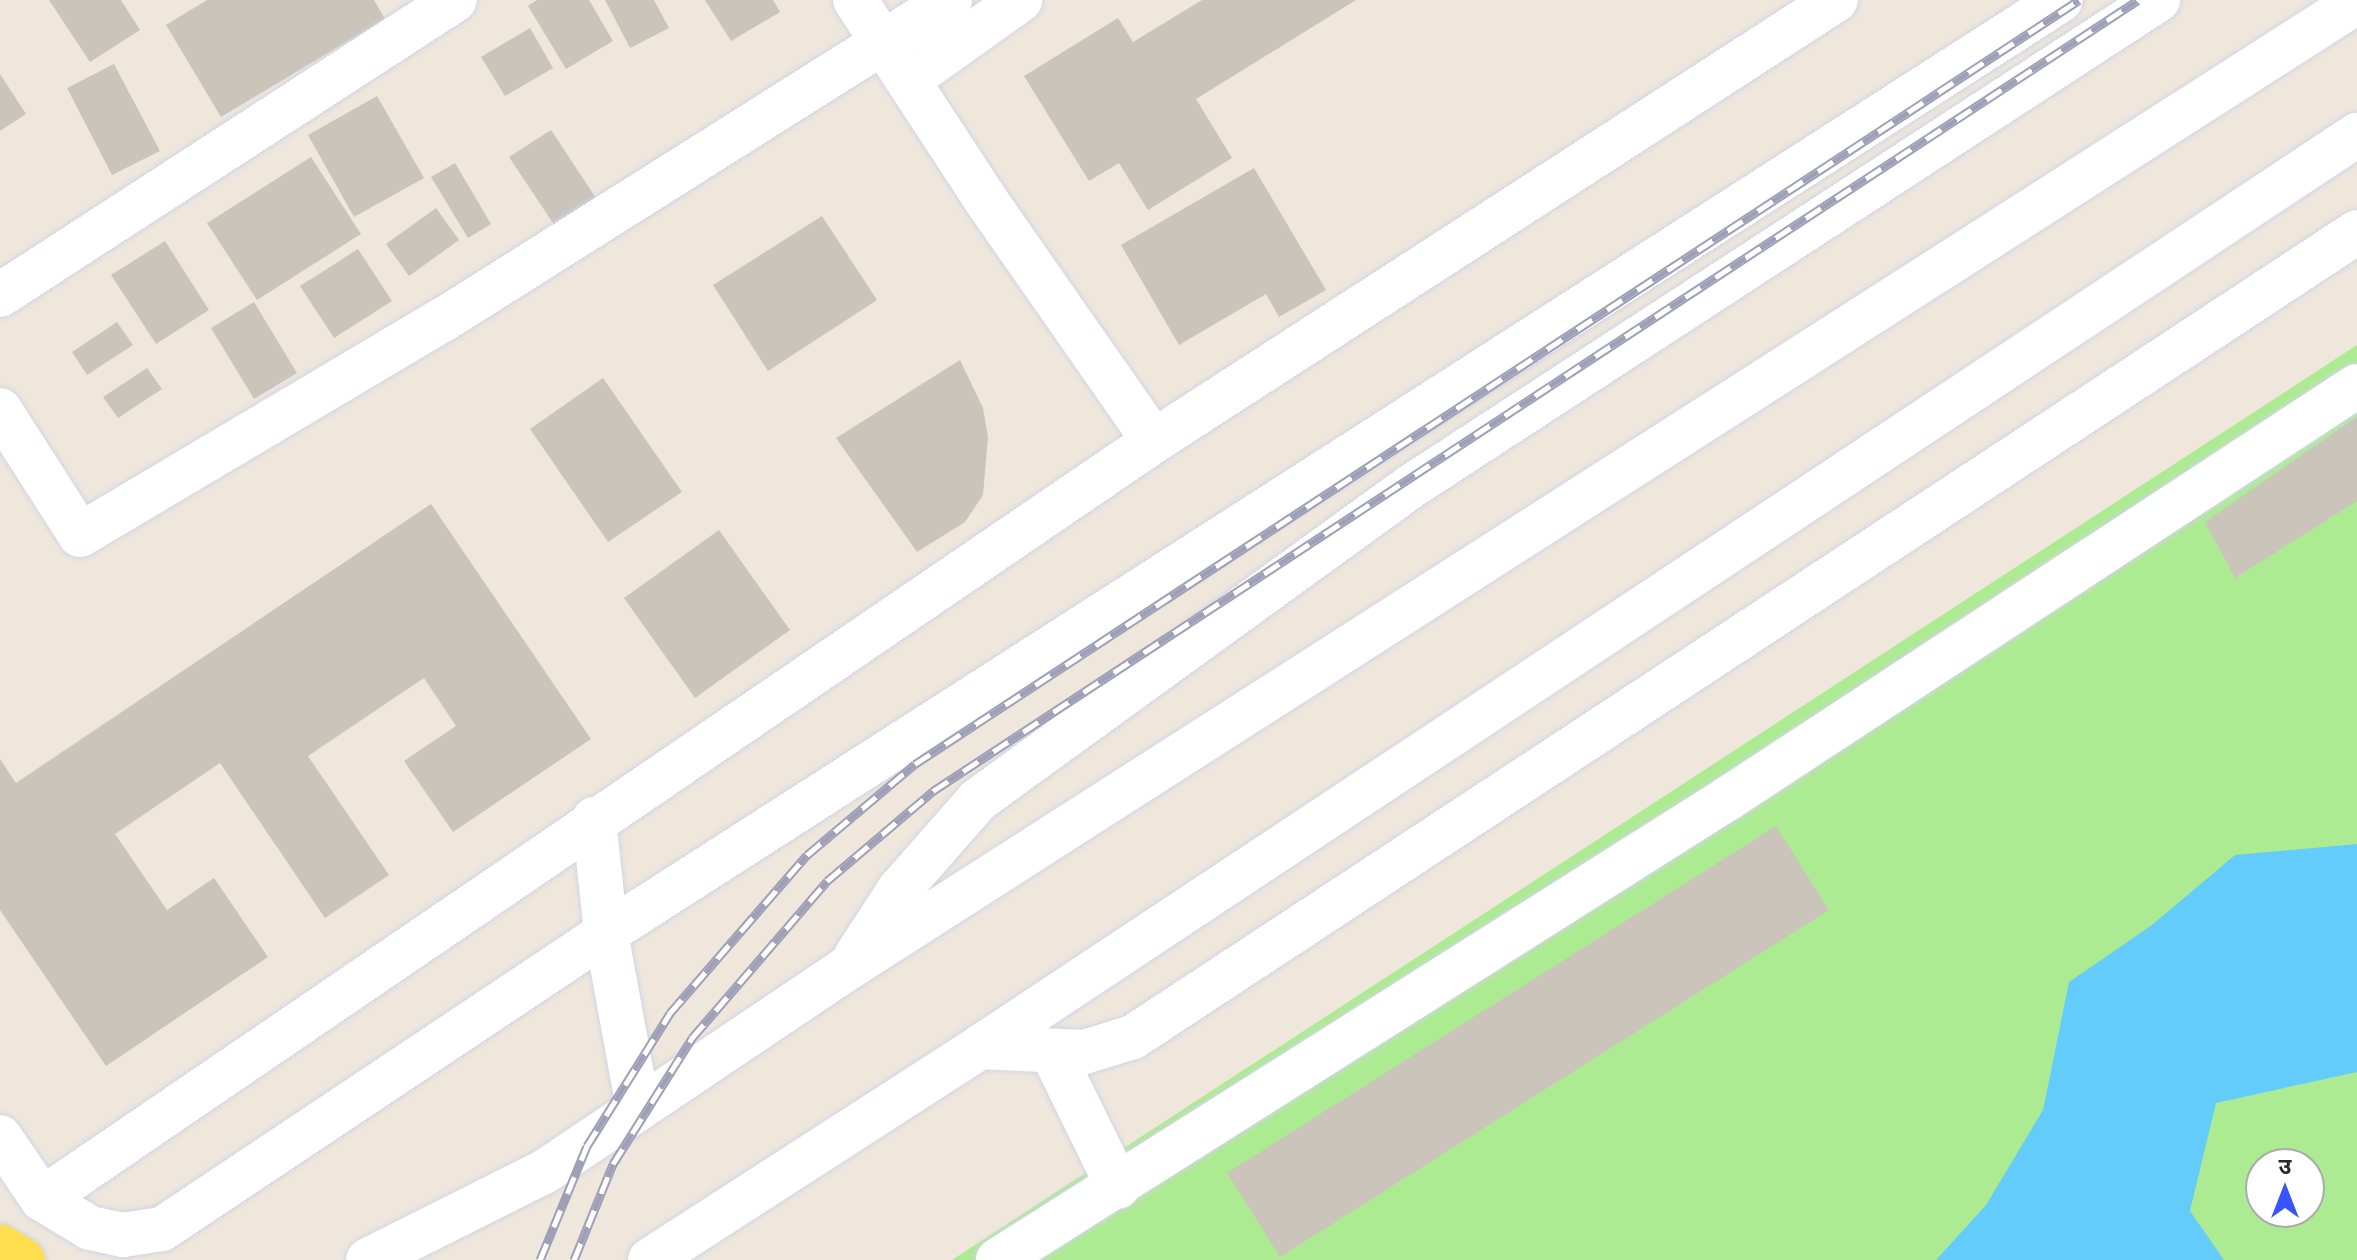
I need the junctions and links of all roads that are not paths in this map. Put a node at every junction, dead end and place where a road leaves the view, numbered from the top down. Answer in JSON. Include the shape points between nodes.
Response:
{"nodes":[{"id":1,"x":455,"y":0,"type":"edge"},
{"id":2,"x":855,"y":0,"type":"edge"},
{"id":3,"x":950,"y":0,"type":"edge"},
{"id":4,"x":1020,"y":0,"type":"edge"},
{"id":5,"x":1836,"y":0,"type":"edge"},
{"id":6,"x":2061,"y":0,"type":"edge"},
{"id":7,"x":2158,"y":0,"type":"edge"},
{"id":8,"x":2357,"y":2,"type":"edge"},
{"id":9,"x":896,"y":61,"type":"junction"},
{"id":10,"x":2357,"y":135,"type":"edge"},
{"id":11,"x":2357,"y":232,"type":"edge"},
{"id":12,"x":0,"y":295,"type":"edge"},
{"id":13,"x":2357,"y":386,"type":"edge"},
{"id":14,"x":0,"y":410,"type":"edge"},
{"id":15,"x":1154,"y":441,"type":"junction"},
{"id":16,"x":594,"y":819,"type":"junction"},
{"id":17,"x":606,"y":933,"type":"junction"},
{"id":18,"x":848,"y":968,"type":"junction"},
{"id":19,"x":980,"y":1047,"type":"junction"},
{"id":20,"x":1052,"y":1052,"type":"junction"},
{"id":21,"x":638,"y":1107,"type":"junction"},
{"id":22,"x":0,"y":1137,"type":"edge"},
{"id":23,"x":1118,"y":1187,"type":"junction"},
{"id":24,"x":42,"y":1199,"type":"junction"},
{"id":25,"x":0,"y":1246,"type":"edge"},
{"id":26,"x":23,"y":1260,"type":"edge"},
{"id":27,"x":368,"y":1260,"type":"edge"},
{"id":28,"x":650,"y":1260,"type":"edge"},
{"id":29,"x":998,"y":1260,"type":"edge"}],
"edges":[{"from":1,"to":12,"type":"street"},
{"from":2,"to":9,"type":"street"},
{"from":3,"to":9,"type":"street"},
{"from":4,"to":9,"type":"street"},
{"from":5,"to":15,"type":"street"},
{"from":6,"to":17,"type":"street"},
{"from":7,"to":18,"type":"street","via":[[1410,487],[978,800],[899,890]]},
{"from":8,"to":18,"type":"street"},
{"from":9,"to":14,"type":"street","via":[[80,535]]},
{"from":9,"to":15,"type":"street"},
{"from":10,"to":19,"type":"street"},
{"from":11,"to":20,"type":"street","via":[[1133,1037],[1084,1052]]},
{"from":13,"to":23,"type":"street","via":[[1727,799]]},
{"from":15,"to":16,"type":"street"},
{"from":16,"to":17,"type":"street"},
{"from":16,"to":24,"type":"street"},
{"from":17,"to":21,"type":"street"},
{"from":17,"to":24,"type":"street","via":[[162,1229],[123,1235],[90,1228]]},
{"from":18,"to":21,"type":"street"},
{"from":19,"to":20,"type":"street"},
{"from":19,"to":28,"type":"street"},
{"from":20,"to":23,"type":"street"},
{"from":21,"to":27,"type":"street","via":[[544,1172]]},
{"from":22,"to":24,"type":"street"},
{"from":23,"to":29,"type":"street"},
{"from":25,"to":26,"type":"main road"}]}
